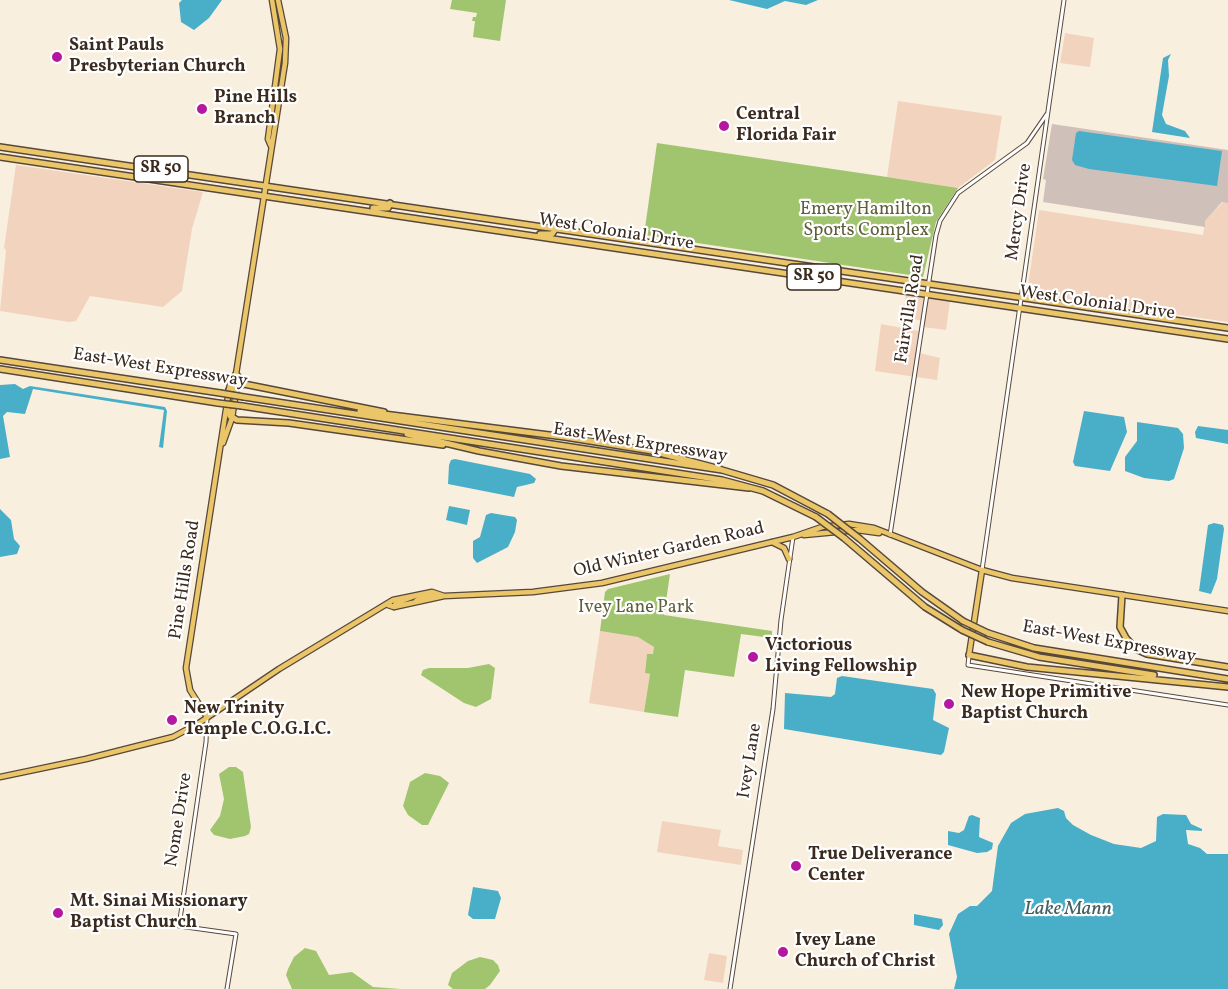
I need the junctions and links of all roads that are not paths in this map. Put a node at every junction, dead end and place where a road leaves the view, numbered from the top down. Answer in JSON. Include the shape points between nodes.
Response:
{"nodes":[{"id":1,"x":272,"y":0,"type":"edge"},
{"id":2,"x":278,"y":0,"type":"edge"},
{"id":3,"x":1064,"y":0,"type":"edge"},
{"id":4,"x":1048,"y":111,"type":"junction"},
{"id":5,"x":271,"y":115,"type":"junction"},
{"id":6,"x":1046,"y":129,"type":"junction"},
{"id":7,"x":1038,"y":130,"type":"junction"},
{"id":8,"x":275,"y":134,"type":"junction"},
{"id":9,"x":271,"y":146,"type":"junction"},
{"id":10,"x":1,"y":148,"type":"edge"},
{"id":11,"x":44,"y":152,"type":"junction"},
{"id":12,"x":0,"y":157,"type":"edge"},
{"id":13,"x":12,"y":159,"type":"junction"},
{"id":14,"x":92,"y":159,"type":"junction"},
{"id":15,"x":90,"y":169,"type":"junction"},
{"id":16,"x":170,"y":170,"type":"junction"},
{"id":17,"x":145,"y":177,"type":"junction"},
{"id":18,"x":265,"y":184,"type":"junction"},
{"id":19,"x":264,"y":195,"type":"junction"},
{"id":20,"x":390,"y":203,"type":"junction"},
{"id":21,"x":418,"y":207,"type":"junction"},
{"id":22,"x":360,"y":209,"type":"junction"},
{"id":23,"x":392,"y":214,"type":"junction"},
{"id":24,"x":500,"y":219,"type":"junction"},
{"id":25,"x":473,"y":226,"type":"junction"},
{"id":26,"x":556,"y":228,"type":"junction"},
{"id":27,"x":588,"y":233,"type":"junction"},
{"id":28,"x":536,"y":236,"type":"junction"},
{"id":29,"x":561,"y":239,"type":"junction"},
{"id":30,"x":724,"y":253,"type":"junction"},
{"id":31,"x":723,"y":264,"type":"junction"},
{"id":32,"x":928,"y":283,"type":"junction"},
{"id":33,"x":927,"y":294,"type":"junction"},
{"id":34,"x":1021,"y":297,"type":"junction"},
{"id":35,"x":1020,"y":308,"type":"junction"},
{"id":36,"x":1178,"y":320,"type":"junction"},
{"id":37,"x":1140,"y":326,"type":"junction"},
{"id":38,"x":1228,"y":328,"type":"edge"},
{"id":39,"x":1228,"y":339,"type":"edge"},
{"id":40,"x":0,"y":360,"type":"edge"},
{"id":41,"x":0,"y":369,"type":"edge"},
{"id":42,"x":236,"y":374,"type":"junction"},
{"id":43,"x":244,"y":384,"type":"junction"},
{"id":44,"x":237,"y":386,"type":"junction"},
{"id":45,"x":229,"y":390,"type":"junction"},
{"id":46,"x":227,"y":405,"type":"junction"},
{"id":47,"x":340,"y":412,"type":"junction"},
{"id":48,"x":389,"y":414,"type":"junction"},
{"id":49,"x":232,"y":418,"type":"junction"},
{"id":50,"x":402,"y":432,"type":"junction"},
{"id":51,"x":223,"y":443,"type":"junction"},
{"id":52,"x":453,"y":446,"type":"junction"},
{"id":53,"x":722,"y":470,"type":"junction"},
{"id":54,"x":753,"y":488,"type":"junction"},
{"id":55,"x":890,"y":535,"type":"junction"},
{"id":56,"x":793,"y":537,"type":"junction"},
{"id":57,"x":772,"y":542,"type":"junction"},
{"id":58,"x":789,"y":559,"type":"junction"},
{"id":59,"x":982,"y":570,"type":"junction"},
{"id":60,"x":442,"y":595,"type":"junction"},
{"id":61,"x":1122,"y":595,"type":"junction"},
{"id":62,"x":391,"y":606,"type":"junction"},
{"id":63,"x":1228,"y":611,"type":"edge"},
{"id":64,"x":969,"y":655,"type":"junction"},
{"id":65,"x":1228,"y":667,"type":"edge"},
{"id":66,"x":1228,"y":678,"type":"edge"},
{"id":67,"x":1228,"y":687,"type":"edge"},
{"id":68,"x":1228,"y":705,"type":"edge"},
{"id":69,"x":207,"y":717,"type":"junction"},
{"id":70,"x":0,"y":777,"type":"edge"},
{"id":71,"x":227,"y":989,"type":"edge"},
{"id":72,"x":730,"y":989,"type":"edge"}],
"edges":[{"from":1,"to":5,"type":"main road","name":"Pine Hills Road","via":[[280,49]]},
{"from":2,"to":8,"type":"main road","name":"Pine Hills Road","via":[[286,50]]},
{"from":3,"to":4,"type":"street","name":"Mercy Drive"},
{"from":4,"to":6,"type":"street","name":"Mercy Drive"},
{"from":4,"to":7,"type":"street","name":"Fairvilla Road"},
{"from":5,"to":8,"type":"main road"},
{"from":5,"to":9,"type":"main road","name":"Pine Hills Road"},
{"from":6,"to":7,"type":"street"},
{"from":6,"to":34,"type":"street","name":"Mercy Drive"},
{"from":7,"to":32,"type":"street","name":"Fairvilla Road","via":[[1019,149],[973,180],[950,203],[936,235]]},
{"from":8,"to":9,"type":"main road","name":"Pine Hills Road"},
{"from":9,"to":18,"type":"main road","name":"Pine Hills Road"},
{"from":10,"to":11,"type":"highway","name":"West Colonial Drive","number":"SR 50"},
{"from":11,"to":13,"type":"highway","via":[[20,153]]},
{"from":11,"to":14,"type":"highway","name":"West Colonial Drive","number":"SR 50"},
{"from":12,"to":13,"type":"highway","name":"West Colonial Drive","number":"SR 50"},
{"from":13,"to":15,"type":"highway","name":"West Colonial Drive","number":"SR 50"},
{"from":14,"to":15,"type":"highway"},
{"from":14,"to":16,"type":"highway","name":"West Colonial Drive","number":"SR 50"},
{"from":15,"to":17,"type":"highway","name":"West Colonial Drive","number":"SR 50"},
{"from":16,"to":17,"type":"highway","via":[[164,175]]},
{"from":16,"to":18,"type":"highway","name":"West Colonial Drive","number":"SR 50"},
{"from":17,"to":19,"type":"highway","name":"West Colonial Drive","number":"SR 50"},
{"from":18,"to":19,"type":"main road","name":"Pine Hills Road"},
{"from":18,"to":20,"type":"highway","name":"West Colonial Drive","number":"SR 50"},
{"from":19,"to":22,"type":"highway","name":"West Colonial Drive","number":"SR 50"},
{"from":19,"to":42,"type":"main road","name":"Pine Hills Road"},
{"from":20,"to":21,"type":"highway","name":"West Colonial Drive","number":"SR 50"},
{"from":20,"to":22,"type":"highway","via":[[388,208]]},
{"from":21,"to":23,"type":"highway","via":[[395,208]]},
{"from":21,"to":24,"type":"highway","name":"West Colonial Drive","number":"SR 50"},
{"from":22,"to":23,"type":"highway","name":"West Colonial Drive","number":"SR 50"},
{"from":23,"to":25,"type":"highway","name":"West Colonial Drive","number":"SR 50"},
{"from":24,"to":25,"type":"highway","via":[[476,220]]},
{"from":24,"to":26,"type":"highway","name":"West Colonial Drive","number":"SR 50"},
{"from":25,"to":28,"type":"highway","name":"West Colonial Drive","number":"SR 50"},
{"from":26,"to":27,"type":"highway","name":"West Colonial Drive","number":"SR 50"},
{"from":26,"to":28,"type":"highway","via":[[552,234]]},
{"from":27,"to":29,"type":"highway","via":[[566,232]]},
{"from":27,"to":30,"type":"highway","name":"West Colonial Drive","number":"SR 50"},
{"from":28,"to":29,"type":"highway","name":"West Colonial Drive","number":"SR 50"},
{"from":29,"to":31,"type":"highway","name":"West Colonial Drive","number":"SR 50"},
{"from":30,"to":31,"type":"highway"},
{"from":30,"to":32,"type":"highway","name":"West Colonial Drive","number":"SR 50"},
{"from":31,"to":33,"type":"highway","name":"West Colonial Drive","number":"SR 50"},
{"from":32,"to":33,"type":"street","name":"Fairvilla Road"},
{"from":32,"to":34,"type":"highway","name":"West Colonial Drive","number":"SR 50"},
{"from":33,"to":35,"type":"highway","name":"West Colonial Drive","number":"SR 50"},
{"from":33,"to":55,"type":"street","name":"Fairvilla Road"},
{"from":34,"to":35,"type":"street","name":"Mercy Drive"},
{"from":34,"to":36,"type":"highway","name":"West Colonial Drive","number":"SR 50"},
{"from":35,"to":37,"type":"highway","name":"West Colonial Drive","number":"SR 50"},
{"from":35,"to":59,"type":"street","name":"Mercy Drive"},
{"from":36,"to":37,"type":"highway","via":[[1144,319]]},
{"from":36,"to":38,"type":"highway","name":"West Colonial Drive","number":"SR 50"},
{"from":37,"to":39,"type":"highway","name":"West Colonial Drive","number":"SR 50"},
{"from":40,"to":47,"type":"highway","name":"East-West Expressway","bridge":true},
{"from":41,"to":50,"type":"highway","name":"East-West Expressway","bridge":true},
{"from":42,"to":43,"type":"highway"},
{"from":42,"to":44,"type":"main road","name":"Pine Hills Road"},
{"from":42,"to":45,"type":"main road","name":"Pine Hills Road"},
{"from":43,"to":44,"type":"highway"},
{"from":43,"to":48,"type":"highway"},
{"from":44,"to":45,"type":"highway"},
{"from":44,"to":49,"type":"main road","name":"Pine Hills Road"},
{"from":45,"to":46,"type":"main road","name":"Pine Hills Road"},
{"from":46,"to":49,"type":"highway"},
{"from":46,"to":51,"type":"main road","name":"Pine Hills Road"},
{"from":47,"to":48,"type":"highway"},
{"from":47,"to":53,"type":"highway","name":"East-West Expressway"},
{"from":48,"to":53,"type":"highway","via":[[652,451]]},
{"from":49,"to":51,"type":"main road","name":"Pine Hills Road"},
{"from":49,"to":52,"type":"highway"},
{"from":50,"to":52,"type":"highway"},
{"from":50,"to":54,"type":"highway","name":"East-West Expressway","via":[[711,478]]},
{"from":51,"to":69,"type":"main road","name":"Pine Hills Road","via":[[186,668],[190,690]]},
{"from":52,"to":54,"type":"highway","via":[[561,466]]},
{"from":53,"to":66,"type":"highway","name":"East-West Expressway","bridge":true,"via":[[773,485],[828,514],[922,592],[988,633],[1034,648]]},
{"from":54,"to":67,"type":"highway","name":"East-West Expressway","bridge":true,"via":[[816,517],[925,607],[988,642],[1040,657]]},
{"from":55,"to":56,"type":"main road","name":"Old Winter Garden Road","via":[[856,530]]},
{"from":55,"to":59,"type":"main road","name":"Old Winter Garden Road"},
{"from":56,"to":57,"type":"main road","name":"Old Winter Garden Road"},
{"from":56,"to":58,"type":"street","name":"Ivey Lane"},
{"from":57,"to":58,"type":"main road","via":[[784,548]]},
{"from":57,"to":60,"type":"main road","name":"Old Winter Garden Road","via":[[602,583],[533,592]]},
{"from":58,"to":72,"type":"street","name":"Ivey Lane","via":[[772,710]]},
{"from":59,"to":61,"type":"main road","name":"Old Winter Garden Road","via":[[1035,583]]},
{"from":59,"to":64,"type":"main road"},
{"from":60,"to":62,"type":"main road","name":"Old Winter Garden Road"},
{"from":60,"to":62,"type":"main road","name":"Old Winter Garden Road","via":[[418,594],[393,600]]},
{"from":61,"to":63,"type":"main road","name":"Old Winter Garden Road"},
{"from":61,"to":65,"type":"highway","via":[[1120,627],[1136,649]]},
{"from":62,"to":69,"type":"main road","name":"Old Winter Garden Road","via":[[334,635]]},
{"from":64,"to":67,"type":"highway","via":[[1027,667]]},
{"from":64,"to":68,"type":"street","via":[[968,665]]},
{"from":69,"to":70,"type":"main road","name":"Old Winter Garden Road","via":[[161,741]]},
{"from":69,"to":71,"type":"street","name":"Nome Drive","via":[[179,926],[236,934]]}]}
